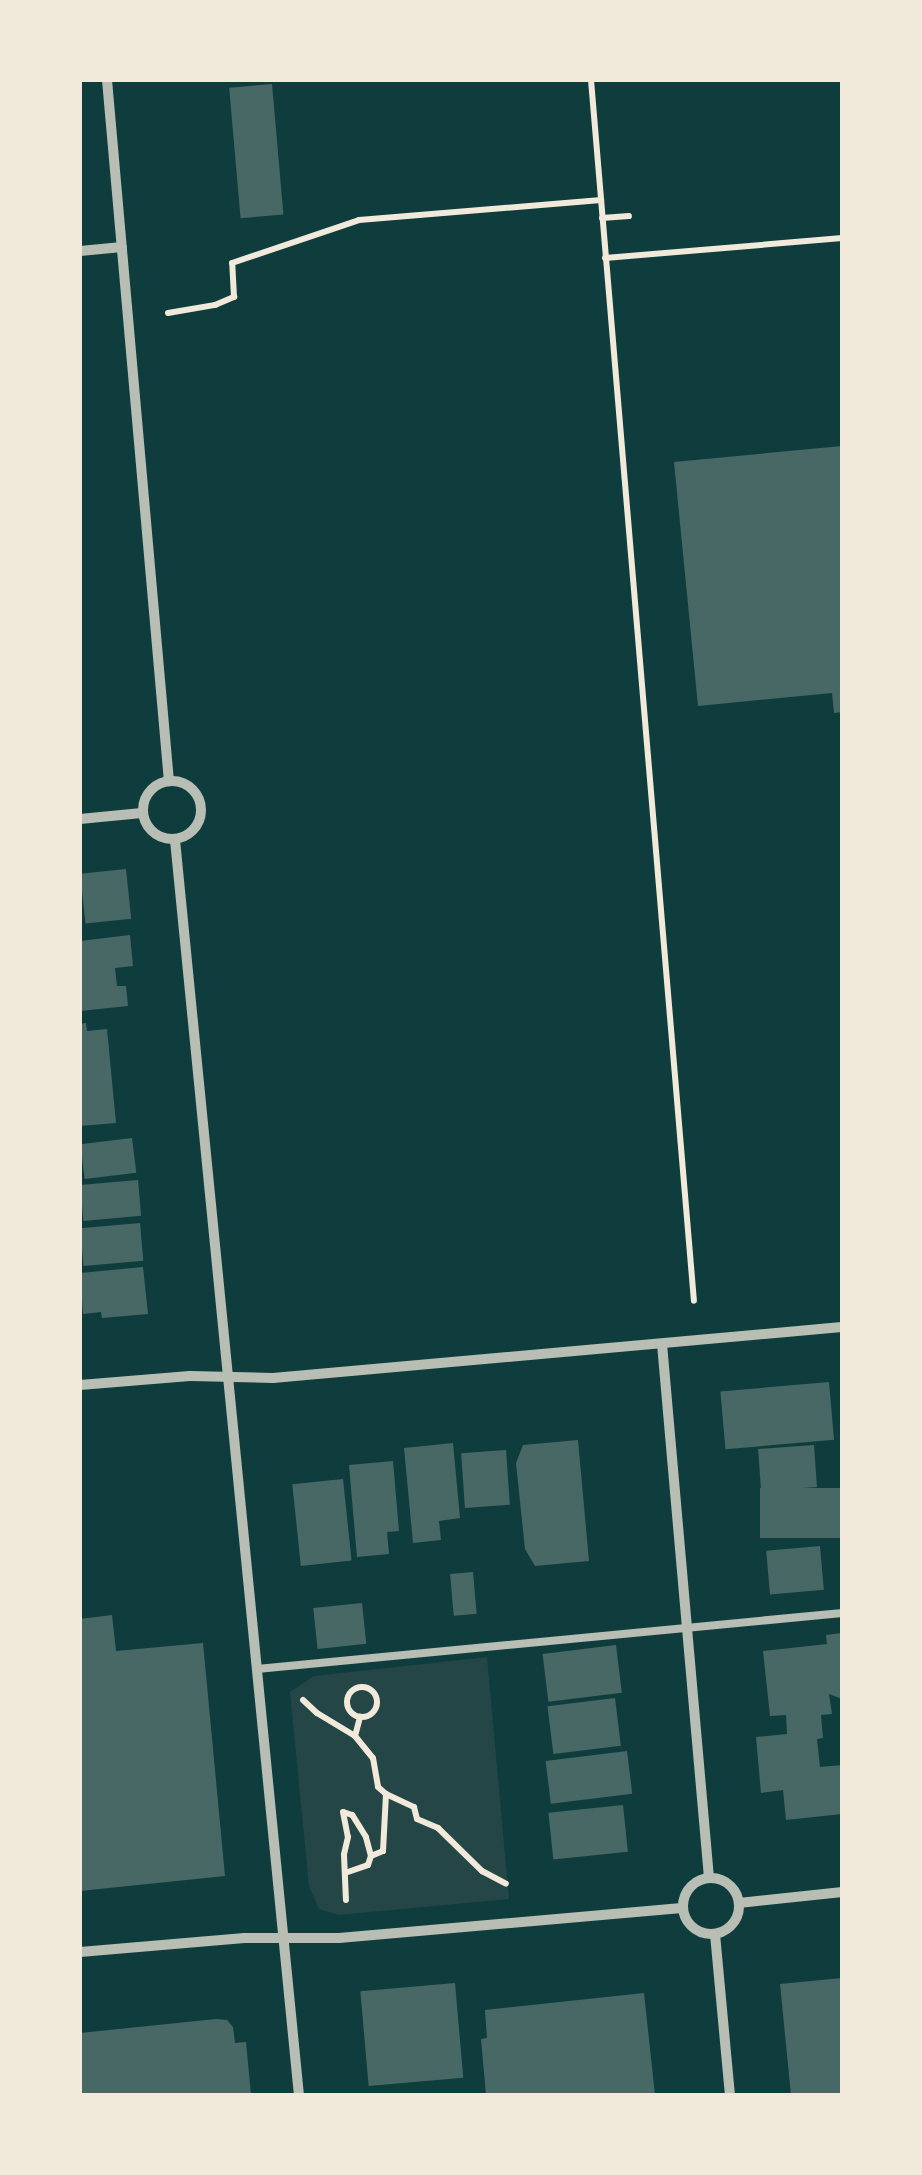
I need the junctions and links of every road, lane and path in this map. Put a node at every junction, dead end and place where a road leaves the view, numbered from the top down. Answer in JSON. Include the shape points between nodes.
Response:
{"nodes":[{"id":1,"x":107,"y":80,"type":"edge"},
{"id":2,"x":592,"y":80,"type":"edge"},
{"id":3,"x":601,"y":200,"type":"junction"},
{"id":4,"x":629,"y":216,"type":"dead end"},
{"id":5,"x":602,"y":218,"type":"junction"},
{"id":6,"x":842,"y":238,"type":"edge"},
{"id":7,"x":122,"y":247,"type":"junction"},
{"id":8,"x":80,"y":251,"type":"edge"},
{"id":9,"x":606,"y":258,"type":"junction"},
{"id":10,"x":168,"y":313,"type":"dead end"},
{"id":11,"x":169,"y":781,"type":"junction"},
{"id":12,"x":142,"y":813,"type":"junction"},
{"id":13,"x":80,"y":819,"type":"edge"},
{"id":14,"x":174,"y":840,"type":"junction"},
{"id":15,"x":694,"y":1301,"type":"dead end"},
{"id":16,"x":842,"y":1327,"type":"edge"},
{"id":17,"x":662,"y":1344,"type":"junction"},
{"id":18,"x":230,"y":1377,"type":"junction"},
{"id":19,"x":80,"y":1385,"type":"edge"},
{"id":20,"x":842,"y":1613,"type":"edge"},
{"id":21,"x":687,"y":1628,"type":"junction"},
{"id":22,"x":257,"y":1669,"type":"junction"},
{"id":23,"x":304,"y":1700,"type":"dead end"},
{"id":24,"x":360,"y":1717,"type":"junction"},
{"id":25,"x":355,"y":1736,"type":"junction"},
{"id":26,"x":386,"y":1794,"type":"junction"},
{"id":27,"x":371,"y":1856,"type":"junction"},
{"id":28,"x":346,"y":1872,"type":"junction"},
{"id":29,"x":709,"y":1878,"type":"junction"},
{"id":30,"x":506,"y":1884,"type":"dead end"},
{"id":31,"x":842,"y":1892,"type":"edge"},
{"id":32,"x":346,"y":1900,"type":"dead end"},
{"id":33,"x":739,"y":1903,"type":"junction"},
{"id":34,"x":682,"y":1908,"type":"junction"},
{"id":35,"x":715,"y":1934,"type":"junction"},
{"id":36,"x":285,"y":1938,"type":"junction"},
{"id":37,"x":80,"y":1952,"type":"edge"},
{"id":38,"x":299,"y":2095,"type":"edge"},
{"id":39,"x":730,"y":2095,"type":"edge"}],
"edges":[{"from":1,"to":7,"type":"street"},
{"from":2,"to":3,"type":"path"},
{"from":3,"to":5,"type":"path"},
{"from":3,"to":10,"type":"path","via":[[359,220],[232,263],[234,297]]},
{"from":4,"to":5,"type":"path"},
{"from":5,"to":9,"type":"path"},
{"from":6,"to":9,"type":"path"},
{"from":7,"to":8,"type":"street"},
{"from":7,"to":11,"type":"street"},
{"from":9,"to":15,"type":"path"},
{"from":11,"to":12,"type":"street","via":[[149,791]]},
{"from":11,"to":14,"type":"street","via":[[190,788],[201,808],[194,829]]},
{"from":12,"to":13,"type":"street"},
{"from":12,"to":14,"type":"street","via":[[153,833]]},
{"from":14,"to":18,"type":"street"},
{"from":16,"to":17,"type":"street"},
{"from":17,"to":18,"type":"street"},
{"from":17,"to":21,"type":"street"},
{"from":18,"to":19,"type":"street"},
{"from":18,"to":22,"type":"street"},
{"from":20,"to":21,"type":"lane"},
{"from":21,"to":22,"type":"lane"},
{"from":21,"to":29,"type":"street"},
{"from":22,"to":36,"type":"street"},
{"from":23,"to":25,"type":"path"},
{"from":24,"to":24,"type":"path","via":[[376,1708],[376,1695],[366,1688],[354,1689],[347,1699]]},
{"from":24,"to":25,"type":"path"},
{"from":25,"to":26,"type":"path","via":[[373,1758]]},
{"from":26,"to":27,"type":"path","via":[[382,1851]]},
{"from":26,"to":30,"type":"path","via":[[414,1806],[417,1819],[438,1828],[482,1872]]},
{"from":27,"to":28,"type":"path","via":[[368,1865]]},
{"from":27,"to":28,"type":"path","via":[[366,1836],[343,1812]]},
{"from":28,"to":32,"type":"path"},
{"from":29,"to":33,"type":"street","via":[[732,1887]]},
{"from":29,"to":34,"type":"street","via":[[687,1891]]},
{"from":31,"to":33,"type":"street"},
{"from":33,"to":35,"type":"street","via":[[731,1926]]},
{"from":34,"to":35,"type":"street","via":[[690,1925]]},
{"from":34,"to":36,"type":"street"},
{"from":35,"to":39,"type":"street"},
{"from":36,"to":37,"type":"street"},
{"from":36,"to":38,"type":"street"}]}
